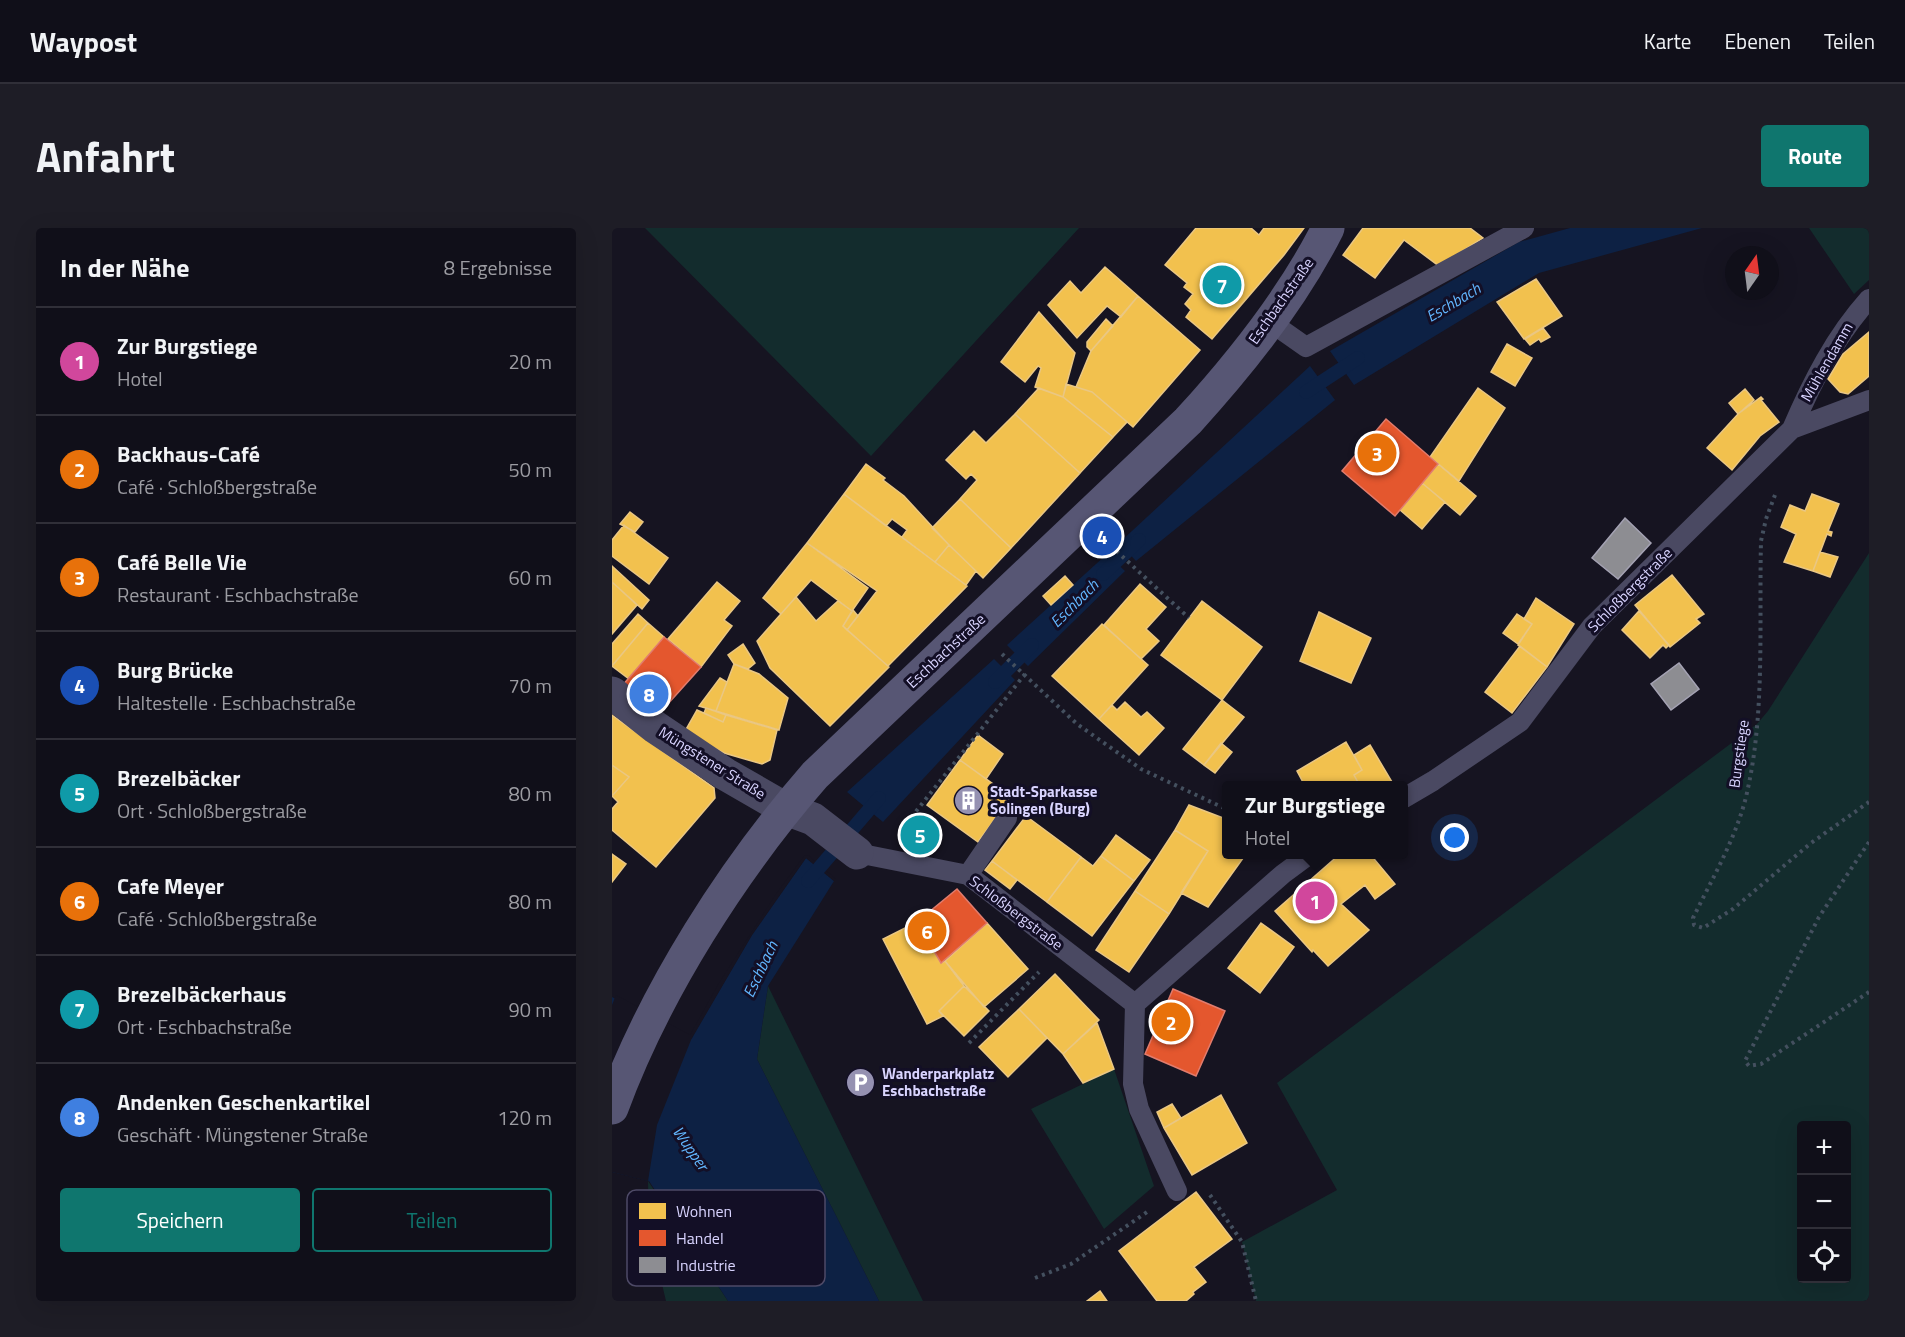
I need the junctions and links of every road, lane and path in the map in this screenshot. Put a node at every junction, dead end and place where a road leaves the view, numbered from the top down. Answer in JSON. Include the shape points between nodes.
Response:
{"nodes":[{"id":1,"x":1328,"y":228,"type":"edge"},
{"id":2,"x":1524,"y":228,"type":"edge"},
{"id":3,"x":1869,"y":299,"type":"edge"},
{"id":4,"x":1269,"y":321,"type":"junction"},
{"id":5,"x":1869,"y":400,"type":"edge"},
{"id":6,"x":1792,"y":429,"type":"junction"},
{"id":7,"x":1777,"y":491,"type":"dead end"},
{"id":8,"x":1113,"y":548,"type":"dead end"},
{"id":9,"x":1189,"y":618,"type":"dead end"},
{"id":10,"x":1000,"y":651,"type":"dead end"},
{"id":11,"x":1025,"y":674,"type":"junction"},
{"id":12,"x":612,"y":693,"type":"edge"},
{"id":13,"x":1408,"y":796,"type":"edge"},
{"id":14,"x":1869,"y":802,"type":"edge"},
{"id":15,"x":1222,"y":807,"type":"edge"},
{"id":16,"x":799,"y":814,"type":"junction"},
{"id":17,"x":1007,"y":818,"type":"dead end"},
{"id":18,"x":899,"y":832,"type":"dead end"},
{"id":19,"x":1869,"y":842,"type":"edge"},
{"id":20,"x":856,"y":854,"type":"joint"},
{"id":21,"x":1304,"y":859,"type":"edge"},
{"id":22,"x":968,"y":875,"type":"junction"},
{"id":23,"x":1062,"y":948,"type":"junction"},
{"id":24,"x":1869,"y":992,"type":"edge"},
{"id":25,"x":1135,"y":1004,"type":"junction"},
{"id":26,"x":969,"y":1042,"type":"dead end"},
{"id":27,"x":612,"y":1108,"type":"edge"},
{"id":28,"x":1177,"y":1191,"type":"junction"},
{"id":29,"x":1035,"y":1278,"type":"dead end"},
{"id":30,"x":1256,"y":1301,"type":"edge"}],
"edges":[{"from":1,"to":4,"type":"main road","name":"Eschbachstraße","via":[[1310,262]]},
{"from":2,"to":4,"type":"lane","via":[[1306,347]]},
{"from":3,"to":6,"type":"lane","name":"Mühlendamm","via":[[1846,325]]},
{"from":4,"to":16,"type":"main road","name":"Eschbachstraße","via":[[1188,421],[815,775]]},
{"from":5,"to":6,"type":"lane","name":"Schloßbergstraße"},
{"from":6,"to":13,"type":"lane","name":"Schloßbergstraße","via":[[1592,626],[1520,722]]},
{"from":7,"to":14,"type":"path","name":"Burgstiege","via":[[1761,542],[1756,724],[1748,789],[1726,849],[1693,918],[1694,925],[1703,927],[1733,909],[1811,843]]},
{"from":8,"to":9,"type":"path"},
{"from":10,"to":11,"type":"path"},
{"from":11,"to":15,"type":"path","via":[[1077,724],[1141,770]]},
{"from":11,"to":18,"type":"path"},
{"from":12,"to":16,"type":"street","name":"Müngstener Straße","via":[[724,774]]},
{"from":16,"to":20,"type":"street","name":"Schloßbergstraße"},
{"from":16,"to":27,"type":"main road","name":"Eschbachstraße","via":[[766,835],[696,938],[651,1016]]},
{"from":17,"to":22,"type":"lane"},
{"from":19,"to":24,"type":"path","via":[[1819,917],[1745,1061],[1749,1066],[1761,1064]]},
{"from":20,"to":22,"type":"lane","name":"Schloßbergstraße"},
{"from":21,"to":25,"type":"lane"},
{"from":22,"to":23,"type":"lane","name":"Schloßbergstraße"},
{"from":23,"to":25,"type":"lane","name":"Schloßbergstraße"},
{"from":23,"to":26,"type":"path"},
{"from":25,"to":28,"type":"lane","via":[[1133,1084],[1139,1109]]},
{"from":28,"to":29,"type":"path","via":[[1071,1264]]},
{"from":28,"to":30,"type":"path","via":[[1199,1180],[1242,1242]]}]}
